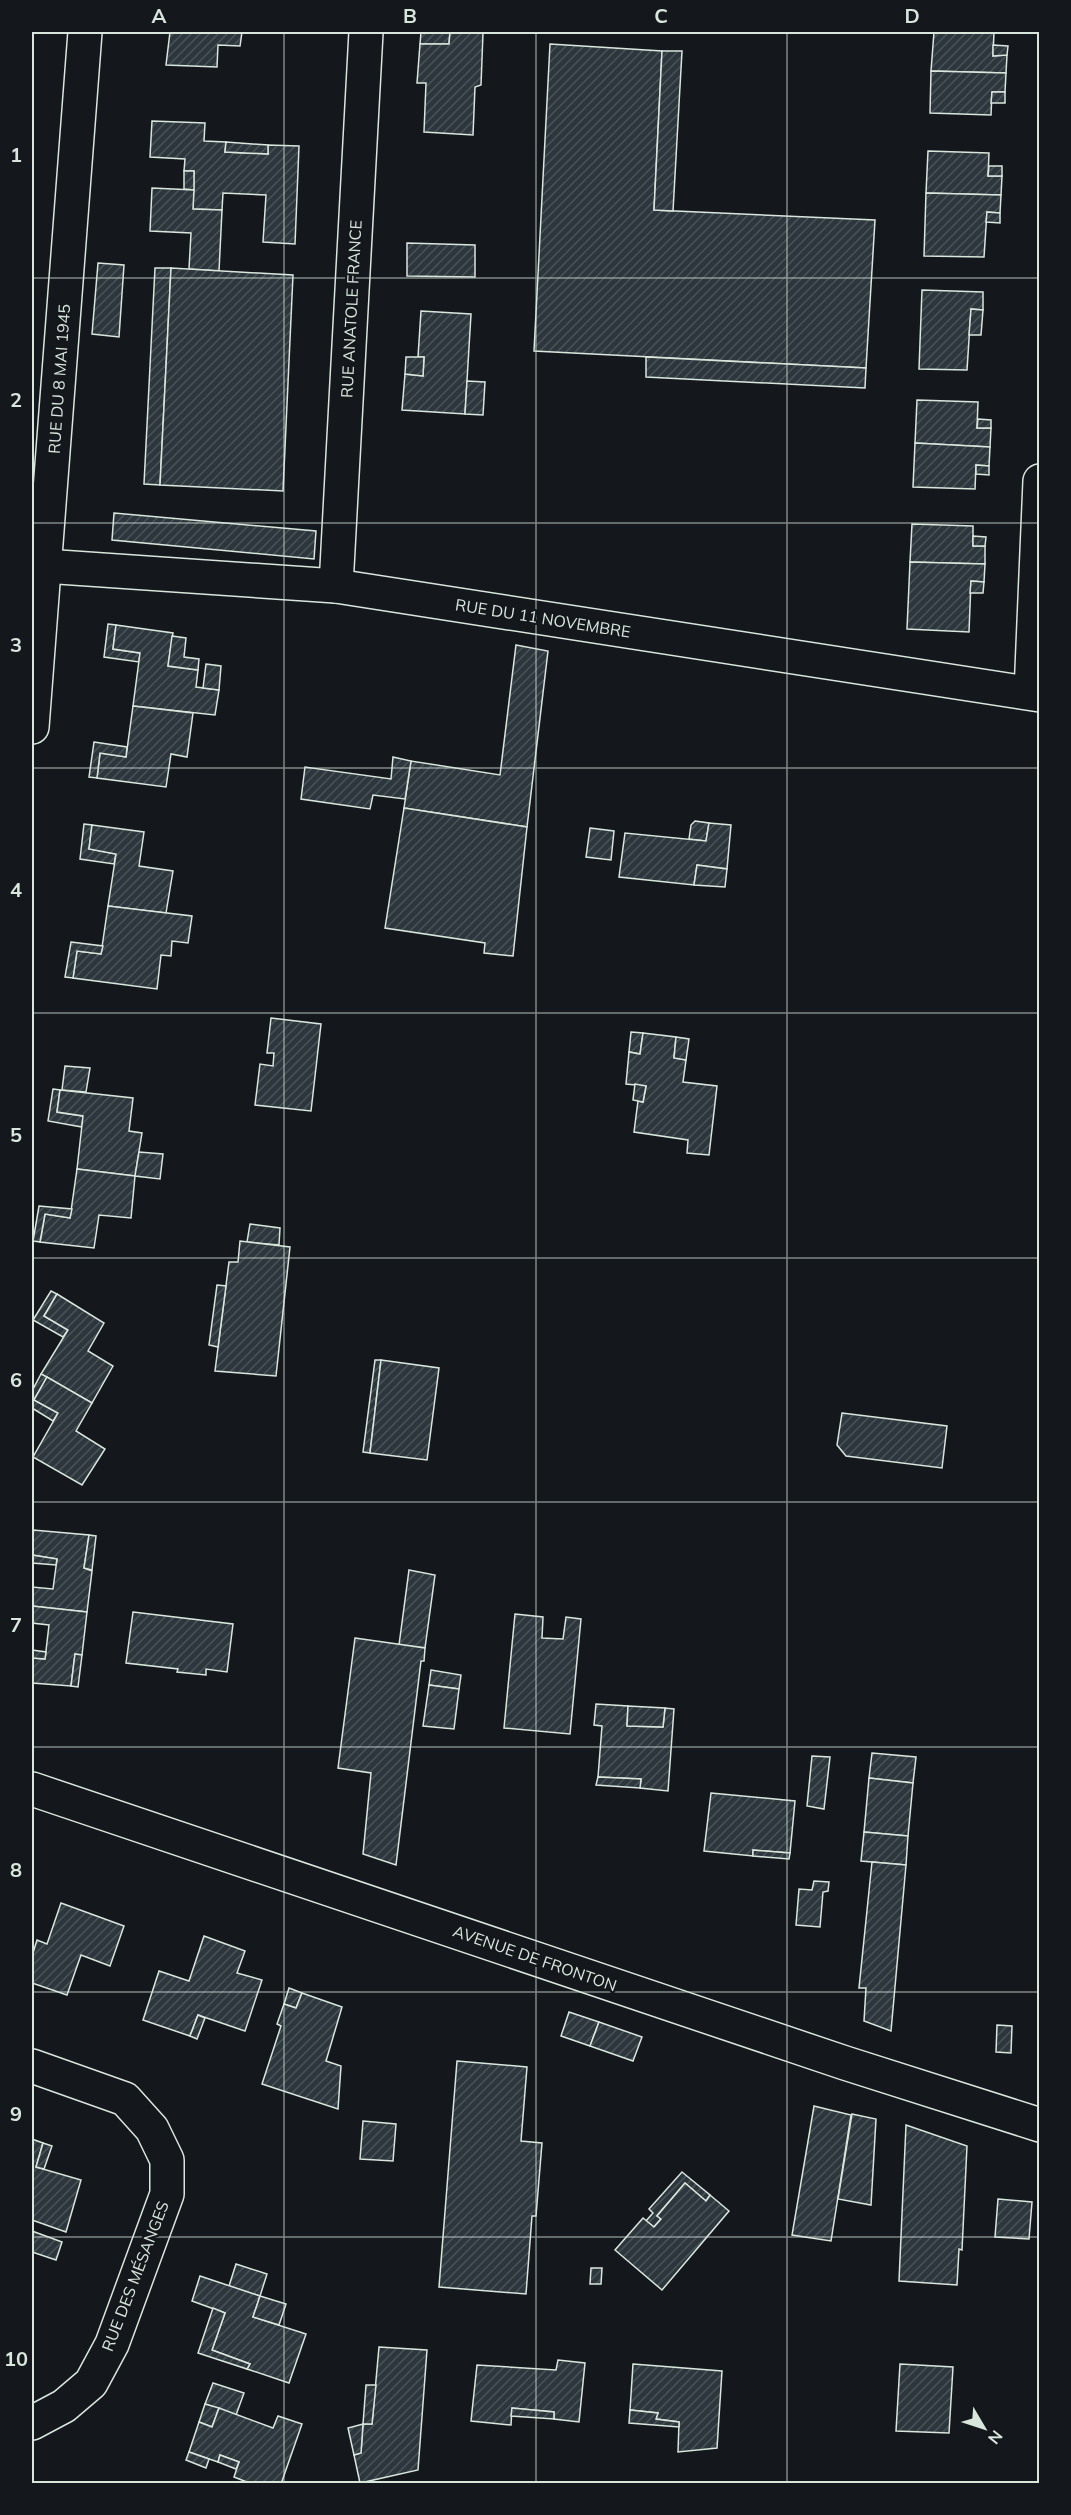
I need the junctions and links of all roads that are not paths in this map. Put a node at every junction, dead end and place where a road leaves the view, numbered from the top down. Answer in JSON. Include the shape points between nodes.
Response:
{"nodes":[{"id":1,"x":85,"y":32,"type":"edge"},
{"id":2,"x":366,"y":32,"type":"edge"},
{"id":3,"x":1040,"y":481,"type":"edge"},
{"id":4,"x":44,"y":566,"type":"junction"},
{"id":5,"x":336,"y":586,"type":"junction"},
{"id":6,"x":1035,"y":694,"type":"edge"},
{"id":7,"x":32,"y":727,"type":"edge"},
{"id":8,"x":32,"y":1789,"type":"edge"},
{"id":9,"x":32,"y":2066,"type":"edge"},
{"id":10,"x":1040,"y":2125,"type":"edge"},
{"id":11,"x":32,"y":2423,"type":"edge"}],
"edges":[{"from":1,"to":4,"type":"street","name":"RUE DU 8 MAI 1945"},
{"from":2,"to":5,"type":"street","name":"RUE ANATOLE FRANCE"},
{"from":3,"to":6,"type":"street"},
{"from":4,"to":5,"type":"street","name":"RUE DU 11 NOVEMBRE"},
{"from":4,"to":7,"type":"street","name":"RUE DU 8 MAI 1945"},
{"from":5,"to":6,"type":"street","name":"RUE DU 11 NOVEMBRE"},
{"from":8,"to":10,"type":"street","name":"AVENUE DE FRONTON"},
{"from":9,"to":11,"type":"street","name":"RUE DES MÉSANGES","via":[[125,2099],[152,2129],[166,2160],[167,2194],[112,2344],[91,2383],[64,2406]]}]}
